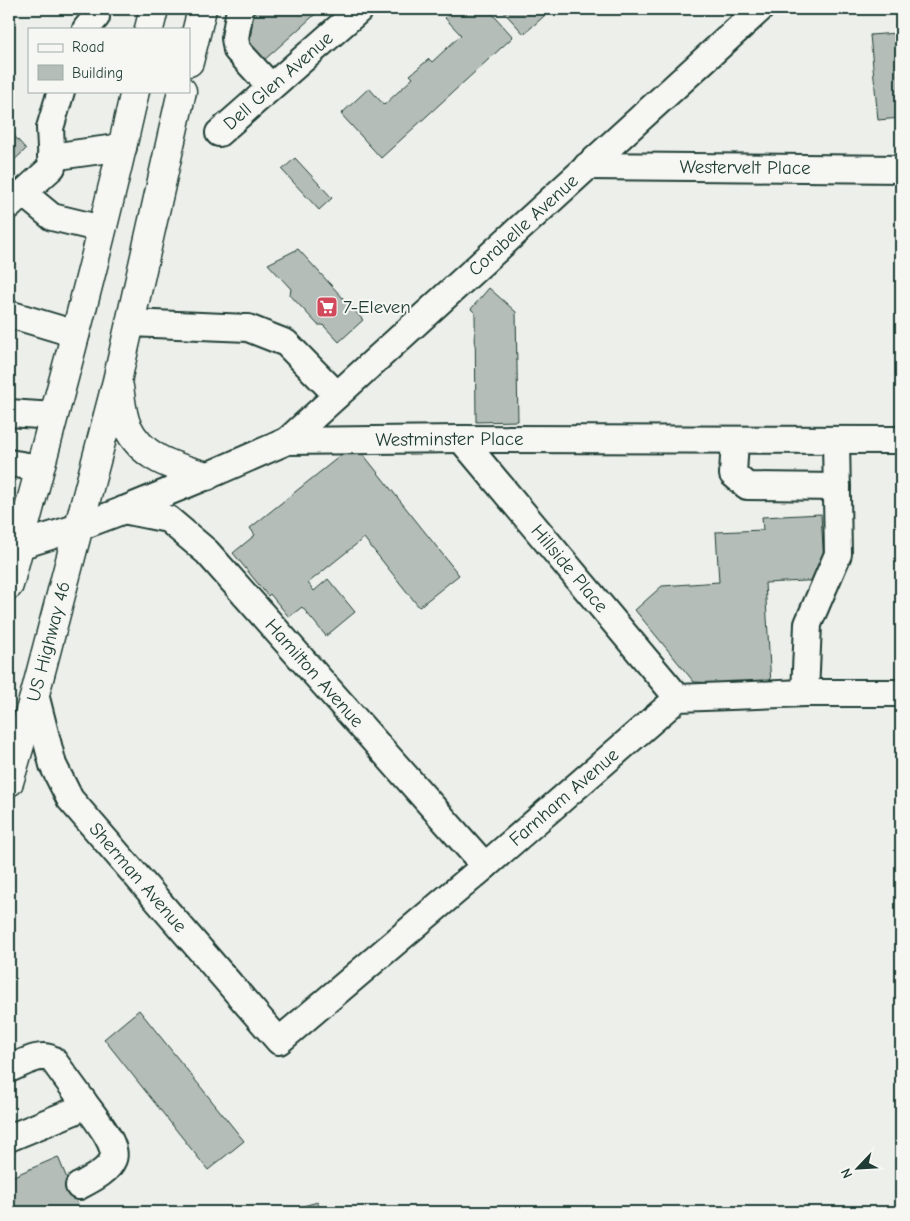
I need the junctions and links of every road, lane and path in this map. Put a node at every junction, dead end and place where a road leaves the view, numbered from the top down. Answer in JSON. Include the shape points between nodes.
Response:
{"nodes":[{"id":1,"x":154,"y":9,"type":"edge"},
{"id":2,"x":202,"y":9,"type":"edge"},
{"id":3,"x":240,"y":9,"type":"edge"},
{"id":4,"x":360,"y":9,"type":"edge"},
{"id":5,"x":760,"y":9,"type":"edge"},
{"id":6,"x":149,"y":28,"type":"edge"},
{"id":7,"x":190,"y":58,"type":"edge"},
{"id":8,"x":271,"y":87,"type":"junction"},
{"id":9,"x":61,"y":92,"type":"edge"},
{"id":10,"x":135,"y":92,"type":"edge"},
{"id":11,"x":182,"y":92,"type":"edge"},
{"id":12,"x":219,"y":133,"type":"dead end"},
{"id":13,"x":123,"y":147,"type":"junction"},
{"id":14,"x":52,"y":157,"type":"junction"},
{"id":15,"x":587,"y":166,"type":"junction"},
{"id":16,"x":901,"y":169,"type":"edge"},
{"id":17,"x":16,"y":199,"type":"edge"},
{"id":18,"x":102,"y":229,"type":"junction"},
{"id":19,"x":9,"y":314,"type":"edge"},
{"id":20,"x":130,"y":323,"type":"junction"},
{"id":21,"x":76,"y":334,"type":"junction"},
{"id":22,"x":117,"y":381,"type":"junction"},
{"id":23,"x":337,"y":395,"type":"junction"},
{"id":24,"x":9,"y":413,"type":"edge"},
{"id":25,"x":54,"y":416,"type":"junction"},
{"id":26,"x":461,"y":439,"type":"junction"},
{"id":27,"x":735,"y":440,"type":"junction"},
{"id":28,"x":836,"y":440,"type":"junction"},
{"id":29,"x":901,"y":440,"type":"edge"},
{"id":30,"x":287,"y":441,"type":"junction"},
{"id":31,"x":9,"y":463,"type":"edge"},
{"id":32,"x":40,"y":468,"type":"junction"},
{"id":33,"x":207,"y":476,"type":"junction"},
{"id":34,"x":837,"y":488,"type":"junction"},
{"id":35,"x":123,"y":510,"type":"junction"},
{"id":36,"x":79,"y":527,"type":"junction"},
{"id":37,"x":12,"y":549,"type":"edge"},
{"id":38,"x":9,"y":586,"type":"edge"},
{"id":39,"x":806,"y":693,"type":"junction"},
{"id":40,"x":901,"y":693,"type":"edge"},
{"id":41,"x":35,"y":694,"type":"junction"},
{"id":42,"x":678,"y":698,"type":"junction"},
{"id":43,"x":9,"y":782,"type":"edge"},
{"id":44,"x":485,"y":866,"type":"junction"},
{"id":45,"x":280,"y":1041,"type":"joint"},
{"id":46,"x":9,"y":1069,"type":"edge"},
{"id":47,"x":83,"y":1101,"type":"junction"},
{"id":48,"x":9,"y":1138,"type":"edge"},
{"id":49,"x":79,"y":1186,"type":"dead end"}],
"edges":[{"from":1,"to":6,"type":"highway"},
{"from":2,"to":7,"type":"highway"},
{"from":3,"to":8,"type":"street","via":[[235,38],[238,50]]},
{"from":4,"to":8,"type":"street","name":"Dell Glen Avenue"},
{"from":5,"to":15,"type":"street","name":"Corabelle Avenue"},
{"from":8,"to":12,"type":"street","name":"Dell Glen Avenue"},
{"from":9,"to":14,"type":"street","via":[[50,128]]},
{"from":10,"to":13,"type":"highway"},
{"from":11,"to":20,"type":"highway","name":"US Highway 46"},
{"from":13,"to":14,"type":"street"},
{"from":13,"to":18,"type":"highway"},
{"from":14,"to":17,"type":"street","via":[[52,167]]},
{"from":15,"to":16,"type":"street","name":"Westervelt Place"},
{"from":15,"to":23,"type":"street","name":"Corabelle Avenue"},
{"from":17,"to":18,"type":"street","via":[[52,217]]},
{"from":18,"to":21,"type":"highway"},
{"from":19,"to":21,"type":"street"},
{"from":20,"to":22,"type":"highway","name":"US Highway 46"},
{"from":20,"to":23,"type":"street","via":[[248,328],[286,343]]},
{"from":21,"to":25,"type":"highway"},
{"from":22,"to":33,"type":"highway","via":[[126,425],[138,444],[155,458],[172,466]]},
{"from":22,"to":36,"type":"highway","name":"US Highway 46"},
{"from":23,"to":30,"type":"street","name":"Corabelle Avenue"},
{"from":24,"to":25,"type":"street"},
{"from":25,"to":32,"type":"highway"},
{"from":26,"to":27,"type":"street","name":"Westminster Place"},
{"from":26,"to":30,"type":"street","name":"Westminster Place"},
{"from":26,"to":42,"type":"street","name":"Hillside Place"},
{"from":27,"to":28,"type":"street","name":"Westminster Place"},
{"from":27,"to":34,"type":"street","via":[[733,474],[746,486]]},
{"from":28,"to":29,"type":"street","name":"Westminster Place"},
{"from":28,"to":34,"type":"street"},
{"from":30,"to":33,"type":"street","name":"Westminster Place"},
{"from":31,"to":32,"type":"street"},
{"from":32,"to":37,"type":"highway"},
{"from":33,"to":35,"type":"street","name":"Westminster Place"},
{"from":34,"to":39,"type":"street","via":[[838,554],[808,624]]},
{"from":35,"to":36,"type":"street","name":"Westminster Place"},
{"from":35,"to":44,"type":"street","name":"Hamilton Avenue","via":[[168,519],[208,552]]},
{"from":36,"to":37,"type":"street","name":"Westminster Place"},
{"from":36,"to":41,"type":"highway","name":"US Highway 46"},
{"from":37,"to":38,"type":"highway"},
{"from":39,"to":40,"type":"street"},
{"from":39,"to":42,"type":"street"},
{"from":41,"to":43,"type":"highway","name":"US Highway 46"},
{"from":41,"to":45,"type":"street","name":"Sherman Avenue","via":[[53,765],[70,799]]},
{"from":42,"to":44,"type":"street","name":"Farnham Avenue"},
{"from":44,"to":45,"type":"street","name":"Farnham Avenue"},
{"from":46,"to":47,"type":"street","via":[[39,1057],[50,1058]]},
{"from":47,"to":48,"type":"street","via":[[72,1112]]},
{"from":47,"to":49,"type":"street","via":[[106,1134],[114,1156],[109,1166]]}]}
